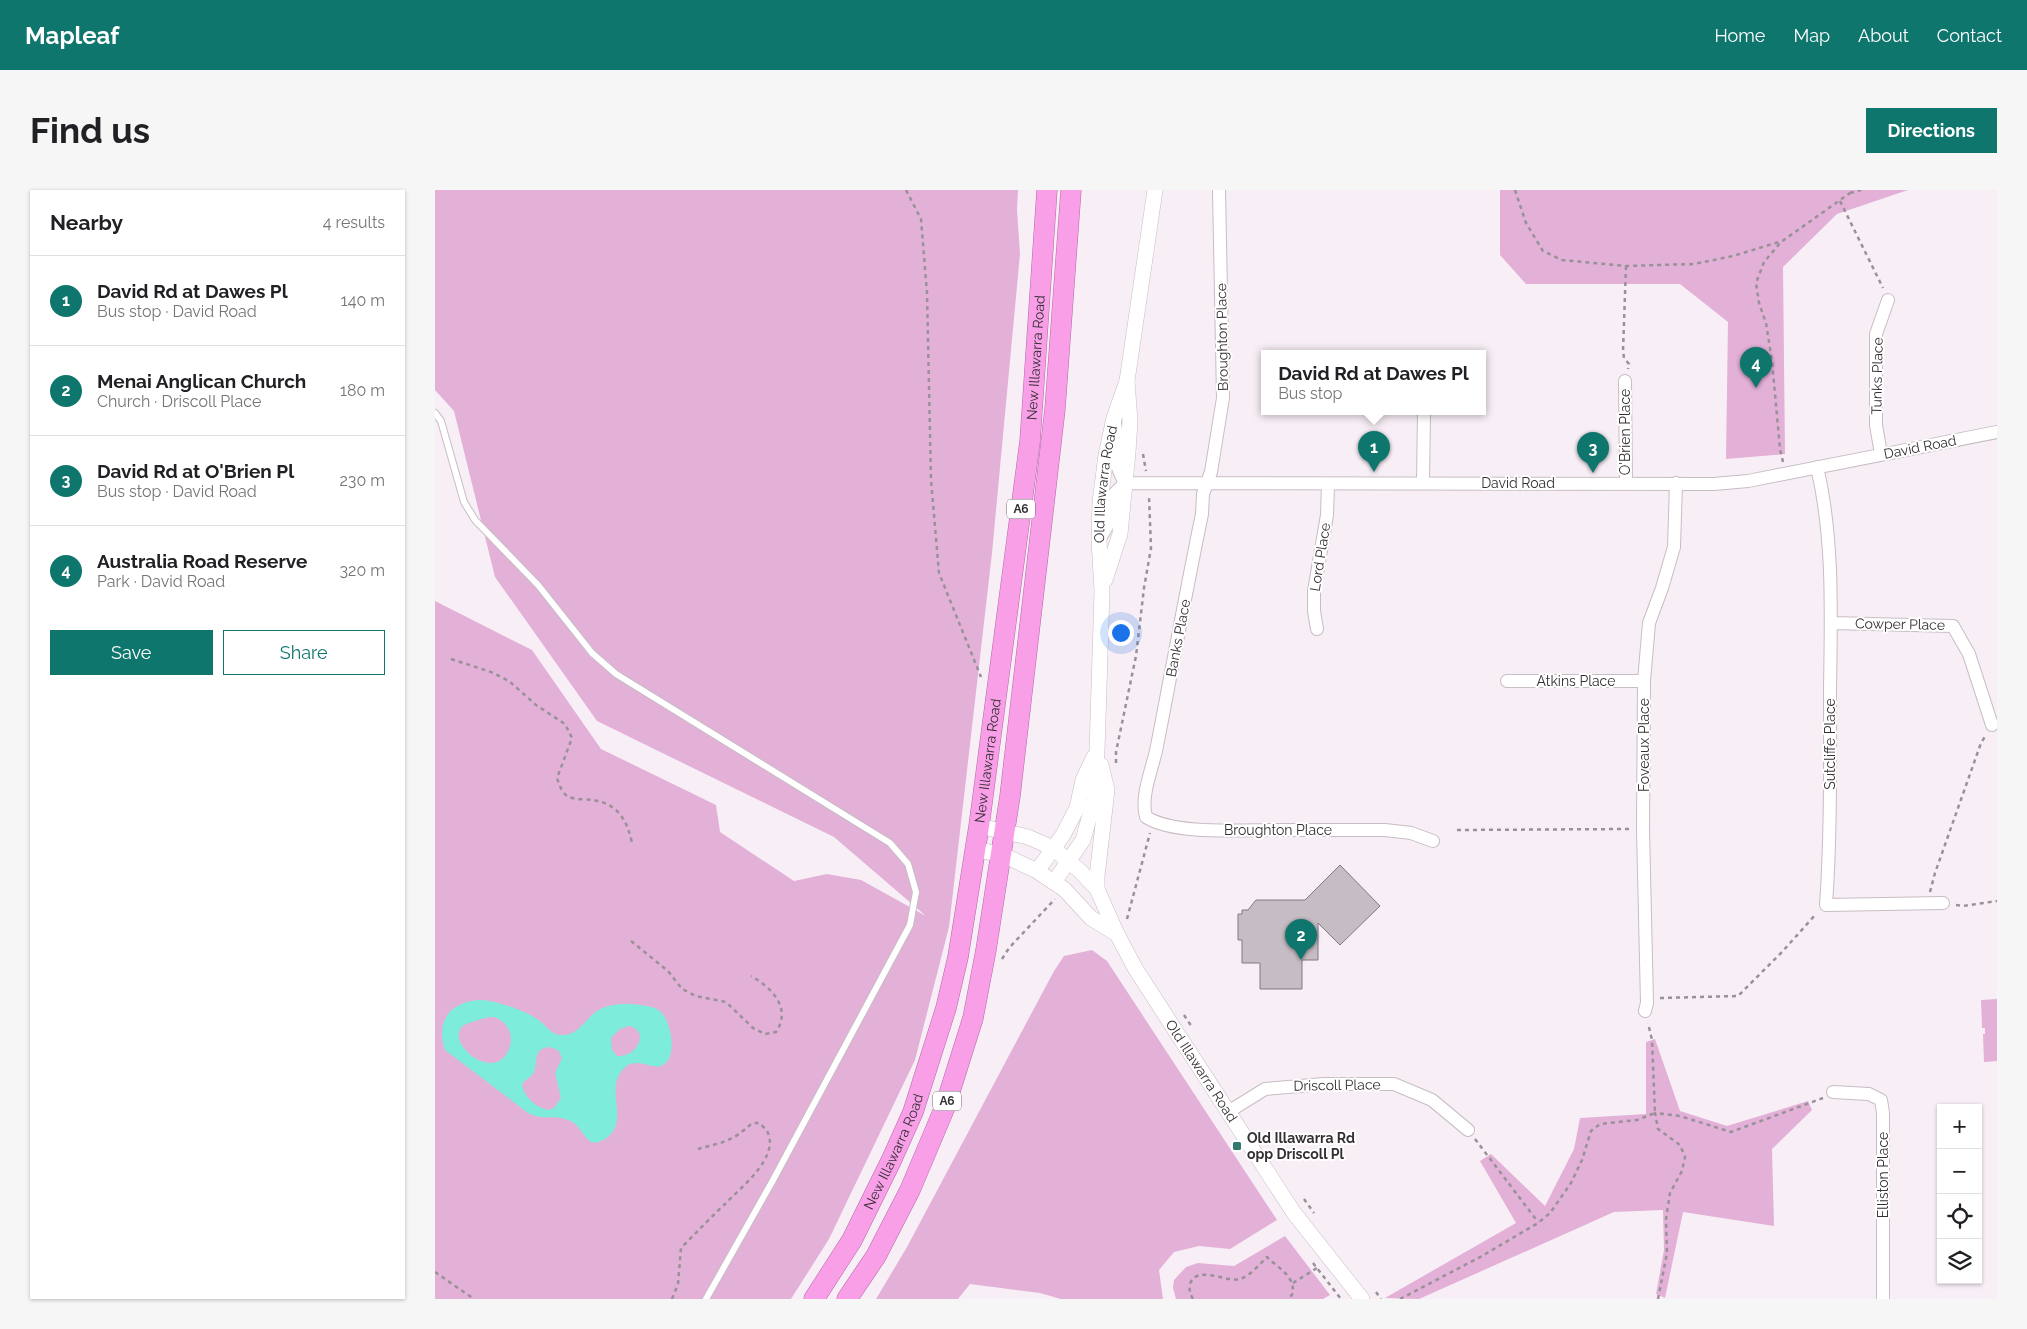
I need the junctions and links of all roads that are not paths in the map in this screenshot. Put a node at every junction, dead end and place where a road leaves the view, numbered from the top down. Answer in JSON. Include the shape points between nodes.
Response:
{"nodes":[{"id":1,"x":1047,"y":190,"type":"edge"},
{"id":2,"x":1071,"y":190,"type":"edge"},
{"id":3,"x":1155,"y":190,"type":"edge"},
{"id":4,"x":1219,"y":190,"type":"edge"},
{"id":5,"x":1889,"y":300,"type":"road end"},
{"id":6,"x":1127,"y":381,"type":"junction"},
{"id":7,"x":1625,"y":381,"type":"road end"},
{"id":8,"x":435,"y":413,"type":"edge"},
{"id":9,"x":1424,"y":415,"type":"edge"},
{"id":10,"x":1114,"y":418,"type":"junction"},
{"id":11,"x":1997,"y":432,"type":"edge"},
{"id":12,"x":1881,"y":454,"type":"junction"},
{"id":13,"x":1817,"y":467,"type":"junction"},
{"id":14,"x":1207,"y":482,"type":"junction"},
{"id":15,"x":1125,"y":483,"type":"junction"},
{"id":16,"x":1423,"y":483,"type":"junction"},
{"id":17,"x":1626,"y":483,"type":"junction"},
{"id":18,"x":1677,"y":483,"type":"junction"},
{"id":19,"x":1327,"y":484,"type":"junction"},
{"id":20,"x":1099,"y":540,"type":"junction"},
{"id":21,"x":1102,"y":591,"type":"junction"},
{"id":22,"x":1831,"y":623,"type":"junction"},
{"id":23,"x":1317,"y":629,"type":"dead end"},
{"id":24,"x":1507,"y":681,"type":"dead end"},
{"id":25,"x":1644,"y":681,"type":"junction"},
{"id":26,"x":1992,"y":725,"type":"road end"},
{"id":27,"x":1097,"y":752,"type":"junction"},
{"id":28,"x":1153,"y":822,"type":"joint"},
{"id":29,"x":979,"y":826,"type":"junction"},
{"id":30,"x":1005,"y":831,"type":"junction"},
{"id":31,"x":1433,"y":841,"type":"dead end"},
{"id":32,"x":1053,"y":848,"type":"junction"},
{"id":33,"x":976,"y":850,"type":"junction"},
{"id":34,"x":1001,"y":854,"type":"junction"},
{"id":35,"x":1069,"y":861,"type":"junction"},
{"id":36,"x":1037,"y":870,"type":"junction"},
{"id":37,"x":1054,"y":882,"type":"junction"},
{"id":38,"x":1097,"y":889,"type":"junction"},
{"id":39,"x":1943,"y":904,"type":"road end"},
{"id":40,"x":1122,"y":929,"type":"junction"},
{"id":41,"x":1646,"y":1007,"type":"road end"},
{"id":42,"x":1833,"y":1092,"type":"road end"},
{"id":43,"x":1228,"y":1112,"type":"junction"},
{"id":44,"x":1468,"y":1130,"type":"road end"},
{"id":45,"x":1369,"y":1295,"type":"edge"},
{"id":46,"x":706,"y":1299,"type":"edge"},
{"id":47,"x":814,"y":1299,"type":"edge"},
{"id":48,"x":847,"y":1299,"type":"edge"},
{"id":49,"x":1883,"y":1299,"type":"edge"}],
"edges":[{"from":1,"to":29,"type":"highway","name":"New Illawarra Road","number":"A6","via":[[1030,441]]},
{"from":2,"to":30,"type":"highway","name":"New Illawarra Road","number":"A6","via":[[1055,409]]},
{"from":3,"to":6,"type":"street","name":"Old Illawarra Road"},
{"from":4,"to":14,"type":"street","name":"Broughton Place","via":[[1223,398]]},
{"from":5,"to":12,"type":"street","name":"Tunks Place","via":[[1876,334],[1876,425]]},
{"from":6,"to":10,"type":"street","name":"Old Illawarra Road"},
{"from":6,"to":15,"type":"street","name":"Old Illawarra Road","via":[[1130,421]]},
{"from":7,"to":17,"type":"street","name":"O'Brien Place"},
{"from":8,"to":46,"type":"lane","via":[[441,421],[464,502],[475,520],[538,585],[592,653],[616,674],[890,843],[908,864],[917,892],[910,925]]},
{"from":9,"to":16,"type":"street"},
{"from":10,"to":15,"type":"street","via":[[1118,435],[1117,466]]},
{"from":10,"to":20,"type":"street","name":"Old Illawarra Road","via":[[1100,502]]},
{"from":11,"to":12,"type":"street","name":"David Road"},
{"from":12,"to":13,"type":"street","name":"David Road"},
{"from":13,"to":18,"type":"street","name":"David Road","via":[[1723,483]]},
{"from":13,"to":22,"type":"street","name":"Sutcliffe Place","via":[[1828,538]]},
{"from":14,"to":15,"type":"street","name":"David Road"},
{"from":14,"to":19,"type":"street","name":"David Road"},
{"from":14,"to":28,"type":"street","name":"Banks Place","via":[[1146,794],[1144,810],[1146,817]]},
{"from":15,"to":20,"type":"street","via":[[1112,496],[1109,523]]},
{"from":15,"to":21,"type":"street","name":"Old Illawarra Road","via":[[1119,534]]},
{"from":16,"to":17,"type":"street","name":"David Road"},
{"from":16,"to":19,"type":"street","name":"David Road"},
{"from":17,"to":18,"type":"street","name":"David Road"},
{"from":18,"to":25,"type":"street","name":"Foveaux Place","via":[[1674,547],[1649,623]]},
{"from":19,"to":23,"type":"street","name":"Lord Place","via":[[1327,514],[1314,591]]},
{"from":20,"to":21,"type":"street","name":"Old Illawarra Road"},
{"from":21,"to":27,"type":"street","name":"Old Illawarra Road"},
{"from":22,"to":26,"type":"street","name":"Cowper Place","via":[[1953,626],[1969,654]]},
{"from":22,"to":39,"type":"street","name":"Sutcliffe Place","via":[[1826,905]]},
{"from":24,"to":25,"type":"street","name":"Atkins Place"},
{"from":25,"to":41,"type":"street","name":"Foveaux Place"},
{"from":27,"to":32,"type":"street","name":"Old Illawarra Road","via":[[1083,780],[1077,808]]},
{"from":27,"to":35,"type":"street","name":"Old Illawarra Road","via":[[1094,800],[1089,821],[1083,840]]},
{"from":27,"to":38,"type":"street","name":"Old Illawarra Road","via":[[1107,790]]},
{"from":28,"to":31,"type":"street","name":"Broughton Place","via":[[1207,830],[1385,830],[1411,833]]},
{"from":29,"to":30,"type":"street","name":"Old Illawarra Road"},
{"from":29,"to":33,"type":"highway","name":"New Illawarra Road","number":"A6"},
{"from":30,"to":32,"type":"street","name":"Old Illawarra Road","via":[[1028,836]]},
{"from":30,"to":34,"type":"highway","name":"New Illawarra Road","number":"A6"},
{"from":32,"to":35,"type":"street","name":"Old Illawarra Road"},
{"from":32,"to":36,"type":"street","name":"Old Illawarra Road"},
{"from":33,"to":34,"type":"street"},
{"from":33,"to":47,"type":"highway","name":"New Illawarra Road","number":"A6","via":[[946,1008],[913,1112],[852,1240]]},
{"from":34,"to":36,"type":"street"},
{"from":34,"to":48,"type":"highway","name":"New Illawarra Road","number":"A6","via":[[973,1018],[945,1107],[910,1190],[876,1256]]},
{"from":35,"to":37,"type":"street","name":"Old Illawarra Road"},
{"from":35,"to":38,"type":"street","name":"Old Illawarra Road"},
{"from":36,"to":37,"type":"street"},
{"from":37,"to":40,"type":"street","via":[[1091,918]]},
{"from":38,"to":40,"type":"street","name":"Old Illawarra Road"},
{"from":40,"to":43,"type":"street","name":"Old Illawarra Road","via":[[1135,968]]},
{"from":42,"to":49,"type":"street","name":"Elliston Place","via":[[1869,1094],[1881,1100]]},
{"from":43,"to":44,"type":"street","name":"Driscoll Place","via":[[1265,1089],[1324,1084],[1393,1084],[1433,1100]]},
{"from":43,"to":45,"type":"street","name":"Old Illawarra Road","via":[[1295,1213]]}]}
